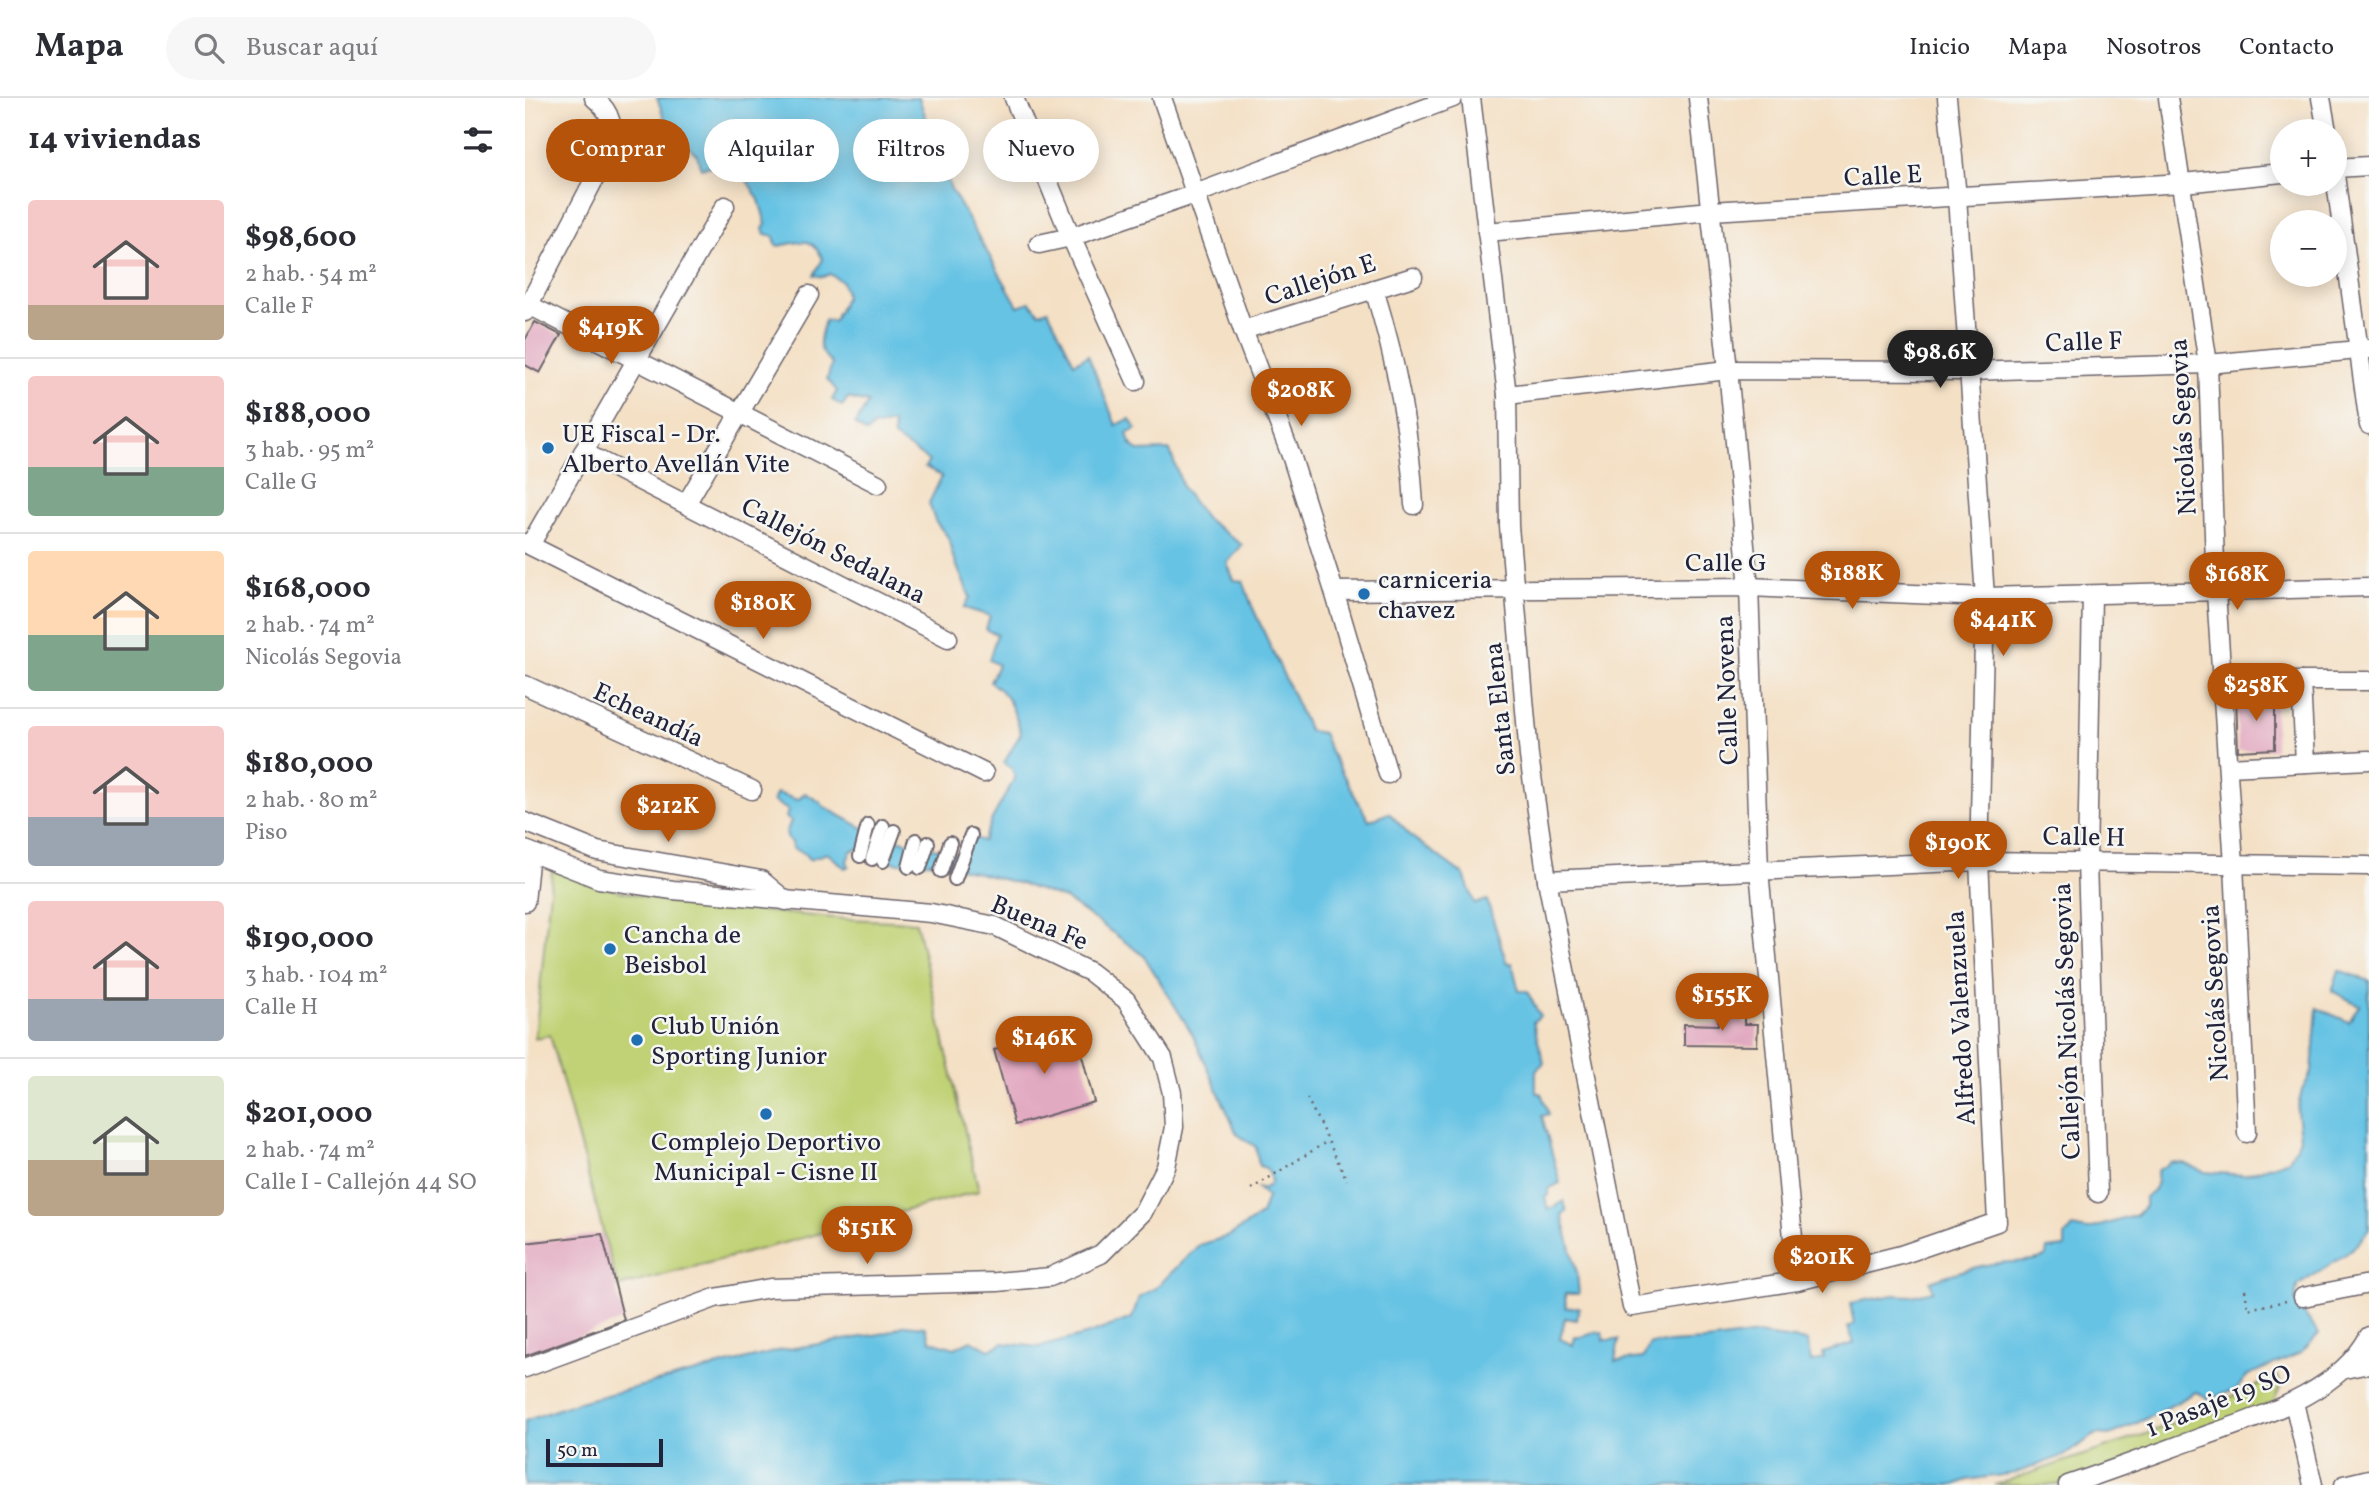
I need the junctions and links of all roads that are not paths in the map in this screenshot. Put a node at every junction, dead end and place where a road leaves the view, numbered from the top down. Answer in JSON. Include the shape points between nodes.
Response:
{"nodes":[{"id":1,"x":594,"y":98,"type":"edge"},
{"id":2,"x":1014,"y":98,"type":"edge"},
{"id":3,"x":1162,"y":98,"type":"edge"},
{"id":4,"x":1453,"y":98,"type":"edge"},
{"id":5,"x":1471,"y":98,"type":"edge"},
{"id":6,"x":1697,"y":98,"type":"edge"},
{"id":7,"x":1947,"y":98,"type":"edge"},
{"id":8,"x":2168,"y":98,"type":"edge"},
{"id":9,"x":2322,"y":98,"type":"edge"},
{"id":10,"x":2325,"y":119,"type":"edge"},
{"id":11,"x":2369,"y":166,"type":"edge"},
{"id":12,"x":2347,"y":167,"type":"edge"},
{"id":13,"x":2270,"y":174,"type":"edge"},
{"id":14,"x":2183,"y":183,"type":"junction"},
{"id":15,"x":1195,"y":194,"type":"junction"},
{"id":16,"x":2338,"y":196,"type":"edge"},
{"id":17,"x":1957,"y":197,"type":"junction"},
{"id":18,"x":725,"y":206,"type":"dead end"},
{"id":19,"x":1711,"y":211,"type":"junction"},
{"id":20,"x":1486,"y":232,"type":"junction"},
{"id":21,"x":1072,"y":237,"type":"junction"},
{"id":22,"x":1039,"y":244,"type":"dead end"},
{"id":23,"x":1413,"y":277,"type":"dead end"},
{"id":24,"x":1374,"y":289,"type":"junction"},
{"id":25,"x":809,"y":295,"type":"dead end"},
{"id":26,"x":526,"y":307,"type":"edge"},
{"id":27,"x":1243,"y":330,"type":"junction"},
{"id":28,"x":2364,"y":350,"type":"edge"},
{"id":29,"x":636,"y":360,"type":"junction"},
{"id":30,"x":2208,"y":364,"type":"junction"},
{"id":31,"x":1728,"y":370,"type":"junction"},
{"id":32,"x":1969,"y":371,"type":"junction"},
{"id":33,"x":1136,"y":381,"type":"dead end"},
{"id":34,"x":1507,"y":395,"type":"junction"},
{"id":35,"x":740,"y":413,"type":"junction"},
{"id":36,"x":2369,"y":425,"type":"edge"},
{"id":37,"x":583,"y":452,"type":"junction"},
{"id":38,"x":878,"y":484,"type":"dead end"},
{"id":39,"x":686,"y":504,"type":"junction"},
{"id":40,"x":1414,"y":505,"type":"dead end"},
{"id":41,"x":527,"y":544,"type":"edge"},
{"id":42,"x":1749,"y":587,"type":"junction"},
{"id":43,"x":2369,"y":587,"type":"edge"},
{"id":44,"x":1513,"y":589,"type":"junction"},
{"id":45,"x":1335,"y":591,"type":"junction"},
{"id":46,"x":2216,"y":592,"type":"junction"},
{"id":47,"x":2092,"y":595,"type":"junction"},
{"id":48,"x":1985,"y":597,"type":"junction"},
{"id":49,"x":948,"y":638,"type":"dead end"},
{"id":50,"x":2223,"y":681,"type":"junction"},
{"id":51,"x":2301,"y":681,"type":"junction"},
{"id":52,"x":2369,"y":681,"type":"edge"},
{"id":53,"x":525,"y":685,"type":"edge"},
{"id":54,"x":2369,"y":760,"type":"edge"},
{"id":55,"x":2305,"y":763,"type":"junction"},
{"id":56,"x":2228,"y":767,"type":"junction"},
{"id":57,"x":983,"y":773,"type":"dead end"},
{"id":58,"x":1388,"y":774,"type":"dead end"},
{"id":59,"x":752,"y":790,"type":"dead end"},
{"id":60,"x":525,"y":822,"type":"edge"},
{"id":61,"x":868,"y":825,"type":"dead end"},
{"id":62,"x":889,"y":829,"type":"dead end"},
{"id":63,"x":971,"y":835,"type":"dead end"},
{"id":64,"x":922,"y":841,"type":"dead end"},
{"id":65,"x":950,"y":843,"type":"dead end"},
{"id":66,"x":528,"y":851,"type":"edge"},
{"id":67,"x":1979,"y":861,"type":"junction"},
{"id":68,"x":2087,"y":863,"type":"junction"},
{"id":69,"x":2234,"y":865,"type":"junction"},
{"id":70,"x":2369,"y":866,"type":"edge"},
{"id":71,"x":915,"y":867,"type":"dead end"},
{"id":72,"x":1759,"y":870,"type":"junction"},
{"id":73,"x":941,"y":871,"type":"dead end"},
{"id":74,"x":955,"y":878,"type":"dead end"},
{"id":75,"x":1547,"y":880,"type":"junction"},
{"id":76,"x":786,"y":901,"type":"junction"},
{"id":77,"x":525,"y":902,"type":"edge"},
{"id":78,"x":2247,"y":1133,"type":"dead end"},
{"id":79,"x":2098,"y":1193,"type":"dead end"},
{"id":80,"x":1797,"y":1281,"type":"junction"},
{"id":81,"x":2369,"y":1284,"type":"edge"},
{"id":82,"x":2303,"y":1297,"type":"road end"},
{"id":83,"x":2369,"y":1336,"type":"edge"},
{"id":84,"x":2369,"y":1364,"type":"edge"},
{"id":85,"x":525,"y":1368,"type":"edge"},
{"id":86,"x":2344,"y":1369,"type":"junction"},
{"id":87,"x":2294,"y":1402,"type":"junction"},
{"id":88,"x":2369,"y":1479,"type":"edge"},
{"id":89,"x":2068,"y":1485,"type":"edge"},
{"id":90,"x":2313,"y":1485,"type":"edge"},
{"id":91,"x":2344,"y":1485,"type":"edge"}],
"edges":[{"from":1,"to":26,"type":"street","via":[[604,106],[613,130],[611,149]]},
{"from":2,"to":21,"type":"street"},
{"from":3,"to":15,"type":"street"},
{"from":4,"to":15,"type":"street"},
{"from":5,"to":20,"type":"street","name":"Santa Elena"},
{"from":6,"to":19,"type":"street","name":"Calle Novena"},
{"from":7,"to":17,"type":"street","name":"Alfredo Valenzuela"},
{"from":8,"to":14,"type":"street","name":"Nicolás Segovia"},
{"from":9,"to":10,"type":"street"},
{"from":11,"to":12,"type":"street"},
{"from":13,"to":14,"type":"street","name":"Calle E"},
{"from":14,"to":17,"type":"street","name":"Calle E"},
{"from":14,"to":30,"type":"street","name":"Nicolás Segovia"},
{"from":15,"to":21,"type":"street"},
{"from":15,"to":27,"type":"street"},
{"from":16,"to":28,"type":"street"},
{"from":17,"to":19,"type":"street","name":"Calle E"},
{"from":17,"to":32,"type":"street","name":"Alfredo Valenzuela"},
{"from":18,"to":29,"type":"street"},
{"from":19,"to":20,"type":"street","name":"Calle E"},
{"from":19,"to":31,"type":"street","name":"Calle Novena"},
{"from":20,"to":34,"type":"street","name":"Santa Elena"},
{"from":21,"to":22,"type":"street"},
{"from":21,"to":33,"type":"street"},
{"from":23,"to":24,"type":"street","name":"Callejón E"},
{"from":24,"to":27,"type":"street","name":"Callejón E"},
{"from":24,"to":40,"type":"street","via":[[1402,397]]},
{"from":25,"to":35,"type":"street"},
{"from":26,"to":29,"type":"street"},
{"from":27,"to":45,"type":"street","via":[[1292,458]]},
{"from":28,"to":30,"type":"street","name":"Calle F"},
{"from":28,"to":36,"type":"street"},
{"from":29,"to":35,"type":"street"},
{"from":29,"to":37,"type":"street"},
{"from":30,"to":32,"type":"street","name":"Calle F"},
{"from":30,"to":46,"type":"street","name":"Nicolás Segovia"},
{"from":31,"to":32,"type":"street","name":"Calle F"},
{"from":31,"to":34,"type":"street","name":"Calle F"},
{"from":31,"to":42,"type":"street","name":"Calle Novena"},
{"from":32,"to":48,"type":"street","name":"Alfredo Valenzuela"},
{"from":34,"to":44,"type":"street","name":"Santa Elena"},
{"from":35,"to":38,"type":"street"},
{"from":35,"to":39,"type":"street"},
{"from":37,"to":39,"type":"street","name":"Callejón Sedalana"},
{"from":37,"to":41,"type":"street"},
{"from":39,"to":49,"type":"street","name":"Callejón Sedalana"},
{"from":41,"to":57,"type":"street"},
{"from":42,"to":44,"type":"street","name":"Calle G"},
{"from":42,"to":48,"type":"street","name":"Calle G"},
{"from":42,"to":72,"type":"street","name":"Calle Novena"},
{"from":43,"to":46,"type":"street","name":"Calle G"},
{"from":44,"to":45,"type":"street","name":"Calle G"},
{"from":44,"to":75,"type":"street","name":"Santa Elena"},
{"from":45,"to":58,"type":"street"},
{"from":46,"to":47,"type":"street","name":"Calle G"},
{"from":46,"to":50,"type":"street","name":"Nicolás Segovia"},
{"from":47,"to":48,"type":"street","name":"Calle G"},
{"from":47,"to":68,"type":"street","name":"Callejón Nicolás Segovia"},
{"from":48,"to":67,"type":"street","name":"Alfredo Valenzuela"},
{"from":50,"to":51,"type":"street"},
{"from":50,"to":56,"type":"street","name":"Nicolás Segovia"},
{"from":51,"to":52,"type":"street"},
{"from":51,"to":55,"type":"street"},
{"from":53,"to":59,"type":"street","name":"Echeandía"},
{"from":54,"to":55,"type":"street"},
{"from":55,"to":56,"type":"street"},
{"from":56,"to":69,"type":"street","name":"Nicolás Segovia"},
{"from":60,"to":76,"type":"street","via":[[597,851],[761,880]]},
{"from":61,"to":62,"type":"street","via":[[872,859]]},
{"from":63,"to":74,"type":"street"},
{"from":64,"to":71,"type":"street"},
{"from":65,"to":73,"type":"street"},
{"from":66,"to":76,"type":"street","name":"Buena Fe","via":[[599,879]]},
{"from":66,"to":77,"type":"street"},
{"from":67,"to":68,"type":"street","name":"Calle H"},
{"from":67,"to":72,"type":"street","name":"Calle H"},
{"from":67,"to":80,"type":"street","name":"Alfredo Valenzuela","via":[[1997,1222],[1902,1255]]},
{"from":68,"to":69,"type":"street","name":"Calle H"},
{"from":68,"to":79,"type":"street","name":"Callejón Nicolás Segovia"},
{"from":69,"to":70,"type":"street","name":"Calle H"},
{"from":69,"to":78,"type":"street","name":"Nicolás Segovia"},
{"from":72,"to":75,"type":"street","name":"Calle H"},
{"from":72,"to":80,"type":"street","name":"Calle Novena"},
{"from":75,"to":80,"type":"street","name":"Santa Elena","via":[[1632,1307]]},
{"from":76,"to":85,"type":"street","name":"Buena Fe","via":[[931,913],[995,926],[1090,972],[1126,999],[1163,1058],[1172,1093],[1174,1127],[1166,1167],[1143,1212],[1101,1254],[1050,1277],[770,1288],[715,1298]]},
{"from":81,"to":82,"type":"street"},
{"from":83,"to":86,"type":"street","name":"1 Pasaje 19 SO"},
{"from":84,"to":86,"type":"street"},
{"from":86,"to":87,"type":"street","name":"1 Pasaje 19 SO"},
{"from":87,"to":89,"type":"street","name":"1 Pasaje 19 SO"},
{"from":87,"to":90,"type":"street"},
{"from":88,"to":91,"type":"street"}]}
